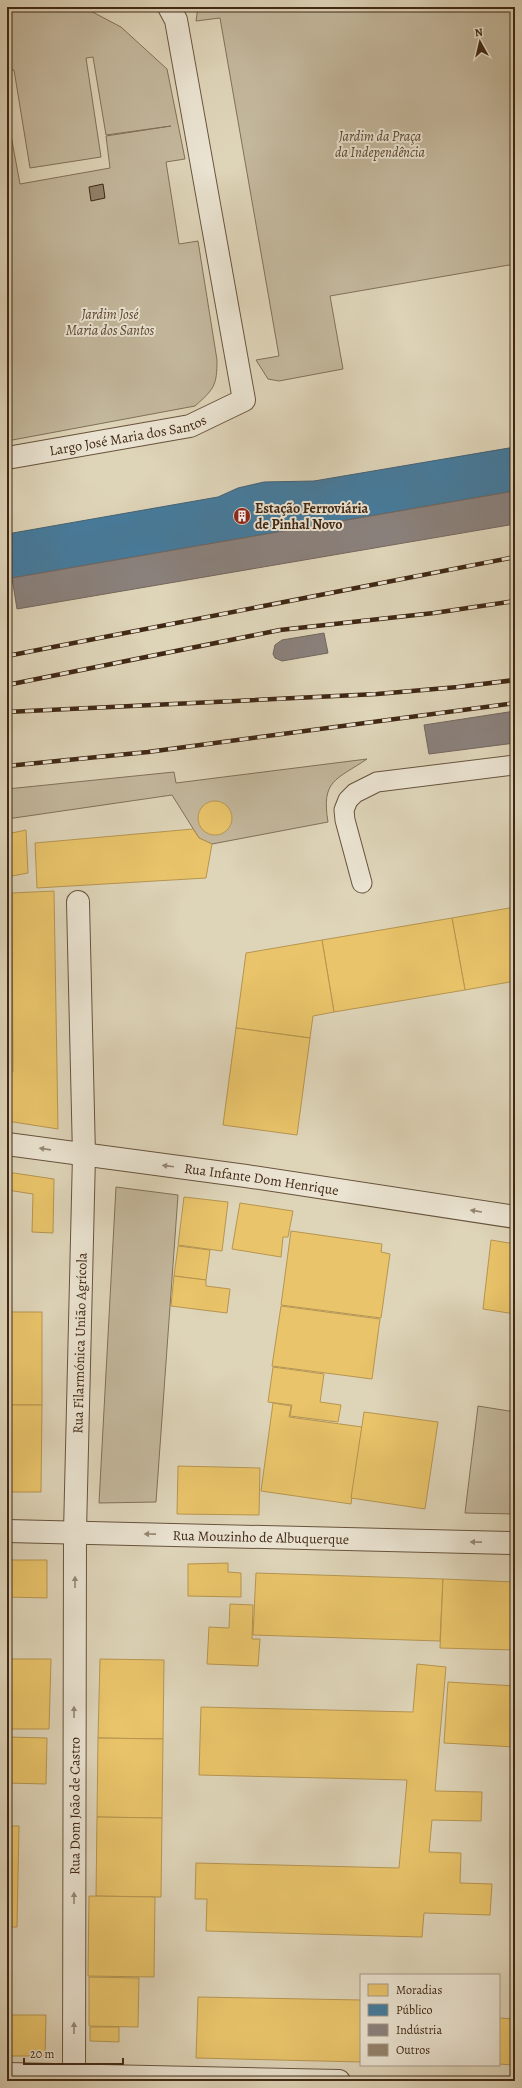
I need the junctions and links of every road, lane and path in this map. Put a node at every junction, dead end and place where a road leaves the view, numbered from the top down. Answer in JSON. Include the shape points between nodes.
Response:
{"nodes":[{"id":1,"x":169,"y":7,"type":"edge"},
{"id":2,"x":7,"y":458,"type":"edge"},
{"id":3,"x":514,"y":765,"type":"dead end"},
{"id":4,"x":362,"y":882,"type":"dead end"},
{"id":5,"x":78,"y":902,"type":"dead end"},
{"id":6,"x":7,"y":1144,"type":"edge"},
{"id":7,"x":84,"y":1155,"type":"junction"},
{"id":8,"x":515,"y":1217,"type":"edge"},
{"id":9,"x":7,"y":1531,"type":"edge"},
{"id":10,"x":75,"y":1532,"type":"junction"},
{"id":11,"x":515,"y":1543,"type":"edge"},
{"id":12,"x":7,"y":2074,"type":"edge"},
{"id":13,"x":74,"y":2078,"type":"edge"},
{"id":14,"x":339,"y":2081,"type":"edge"}],
"edges":[{"from":1,"to":2,"type":"street","name":"Largo José Maria dos Santos","via":[[178,28],[244,400],[190,426]]},
{"from":3,"to":4,"type":"lane","via":[[377,782],[355,793],[348,800],[344,810]]},
{"from":5,"to":7,"type":"street","name":"Rua Filarmónica União Agrícola"},
{"from":7,"to":6,"type":"street","name":"Rua Infante Dom Henrique","one_way":true},
{"from":8,"to":7,"type":"street","name":"Rua Infante Dom Henrique","one_way":true,"via":[[246,1176]]},
{"from":7,"to":10,"type":"street","name":"Rua Filarmónica União Agrícola"},
{"from":9,"to":10,"type":"street","name":"Rua Mouzinho de Albuquerque"},
{"from":11,"to":10,"type":"street","name":"Rua Mouzinho de Albuquerque","one_way":true},
{"from":13,"to":10,"type":"street","name":"Rua Dom João de Castro","one_way":true},
{"from":12,"to":13,"type":"street"},
{"from":13,"to":14,"type":"street"}]}
